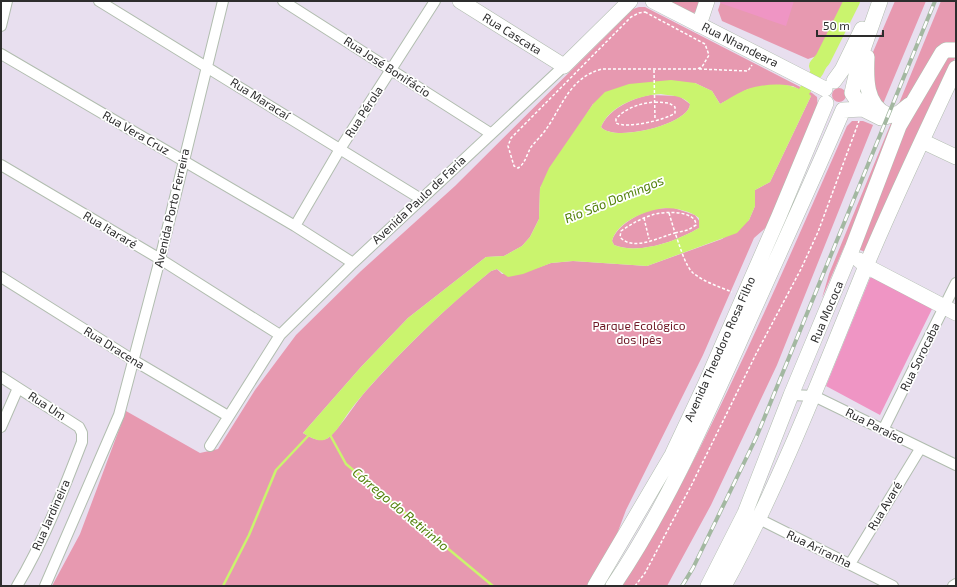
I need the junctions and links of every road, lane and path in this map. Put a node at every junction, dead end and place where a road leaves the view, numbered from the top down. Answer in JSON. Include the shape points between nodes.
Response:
{"nodes":[{"id":1,"x":7,"y":1,"type":"edge"},
{"id":2,"x":99,"y":1,"type":"edge"},
{"id":3,"x":223,"y":1,"type":"edge"},
{"id":4,"x":283,"y":1,"type":"edge"},
{"id":5,"x":435,"y":1,"type":"edge"},
{"id":6,"x":460,"y":1,"type":"edge"},
{"id":7,"x":630,"y":1,"type":"edge"},
{"id":8,"x":653,"y":1,"type":"edge"},
{"id":9,"x":707,"y":1,"type":"edge"},
{"id":10,"x":876,"y":1,"type":"edge"},
{"id":11,"x":880,"y":1,"type":"edge"},
{"id":12,"x":699,"y":24,"type":"junction"},
{"id":13,"x":1,"y":26,"type":"edge"},
{"id":14,"x":872,"y":26,"type":"junction"},
{"id":15,"x":956,"y":50,"type":"edge"},
{"id":16,"x":1,"y":54,"type":"edge"},
{"id":17,"x":758,"y":55,"type":"junction"},
{"id":18,"x":206,"y":66,"type":"junction"},
{"id":19,"x":564,"y":66,"type":"junction"},
{"id":20,"x":956,"y":68,"type":"edge"},
{"id":21,"x":654,"y":69,"type":"junction"},
{"id":22,"x":697,"y":69,"type":"junction"},
{"id":23,"x":391,"y":70,"type":"junction"},
{"id":24,"x":826,"y":89,"type":"junction"},
{"id":25,"x":852,"y":93,"type":"junction"},
{"id":26,"x":913,"y":100,"type":"junction"},
{"id":27,"x":655,"y":102,"type":"junction"},
{"id":28,"x":843,"y":110,"type":"junction"},
{"id":29,"x":862,"y":113,"type":"junction"},
{"id":30,"x":887,"y":117,"type":"junction"},
{"id":31,"x":656,"y":120,"type":"junction"},
{"id":32,"x":490,"y":133,"type":"junction"},
{"id":33,"x":922,"y":141,"type":"junction"},
{"id":34,"x":340,"y":149,"type":"junction"},
{"id":35,"x":888,"y":151,"type":"junction"},
{"id":36,"x":956,"y":157,"type":"edge"},
{"id":37,"x":183,"y":160,"type":"junction"},
{"id":38,"x":1,"y":165,"type":"edge"},
{"id":39,"x":421,"y":198,"type":"junction"},
{"id":40,"x":669,"y":213,"type":"junction"},
{"id":41,"x":644,"y":218,"type":"junction"},
{"id":42,"x":295,"y":226,"type":"junction"},
{"id":43,"x":675,"y":232,"type":"junction"},
{"id":44,"x":649,"y":240,"type":"junction"},
{"id":45,"x":852,"y":250,"type":"junction"},
{"id":46,"x":762,"y":256,"type":"junction"},
{"id":47,"x":160,"y":259,"type":"junction"},
{"id":48,"x":776,"y":262,"type":"junction"},
{"id":49,"x":353,"y":263,"type":"junction"},
{"id":50,"x":866,"y":266,"type":"junction"},
{"id":51,"x":1,"y":277,"type":"edge"},
{"id":52,"x":956,"y":284,"type":"edge"},
{"id":53,"x":750,"y":300,"type":"junction"},
{"id":54,"x":950,"y":310,"type":"edge"},
{"id":55,"x":280,"y":335,"type":"junction"},
{"id":56,"x":133,"y":360,"type":"junction"},
{"id":57,"x":1,"y":377,"type":"edge"},
{"id":58,"x":18,"y":388,"type":"junction"},
{"id":59,"x":791,"y":395,"type":"junction"},
{"id":60,"x":814,"y":396,"type":"junction"},
{"id":61,"x":228,"y":416,"type":"junction"},
{"id":62,"x":1,"y":426,"type":"edge"},
{"id":63,"x":883,"y":430,"type":"junction"},
{"id":64,"x":82,"y":442,"type":"joint"},
{"id":65,"x":210,"y":446,"type":"dead end"},
{"id":66,"x":920,"y":449,"type":"junction"},
{"id":67,"x":956,"y":465,"type":"edge"},
{"id":68,"x":745,"y":513,"type":"junction"},
{"id":69,"x":638,"y":516,"type":"junction"},
{"id":70,"x":759,"y":519,"type":"junction"},
{"id":71,"x":651,"y":523,"type":"junction"},
{"id":72,"x":620,"y":545,"type":"junction"},
{"id":73,"x":635,"y":554,"type":"junction"},
{"id":74,"x":850,"y":564,"type":"junction"},
{"id":75,"x":956,"y":584,"type":"edge"},
{"id":76,"x":17,"y":586,"type":"edge"},
{"id":77,"x":45,"y":586,"type":"edge"},
{"id":78,"x":595,"y":586,"type":"edge"},
{"id":79,"x":613,"y":586,"type":"edge"},
{"id":80,"x":635,"y":586,"type":"edge"},
{"id":81,"x":708,"y":586,"type":"edge"},
{"id":82,"x":724,"y":586,"type":"edge"},
{"id":83,"x":893,"y":586,"type":"edge"},
{"id":84,"x":953,"y":586,"type":"edge"}],
"edges":[{"from":1,"to":13,"type":"street"},
{"from":2,"to":18,"type":"street","name":"Rua Maracaí"},
{"from":3,"to":18,"type":"street","name":"Avenida Porto Ferreira"},
{"from":4,"to":23,"type":"street","name":"Rua José Bonifácio"},
{"from":5,"to":23,"type":"street","name":"Rua Pérola"},
{"from":6,"to":19,"type":"main road","name":"Rua Cascata"},
{"from":7,"to":19,"type":"main road","name":"Avenida Paulo de Faria"},
{"from":8,"to":12,"type":"main road","name":"Rua Nhandeara"},
{"from":9,"to":12,"type":"main road"},
{"from":10,"to":24,"type":"main road","name":"Avenida Theodoro Rosa Filho","via":[[842,70]]},
{"from":11,"to":14,"type":"main road"},
{"from":12,"to":17,"type":"main road","name":"Rua Nhandeara"},
{"from":14,"to":25,"type":"main road","via":[[860,58]]},
{"from":14,"to":30,"type":"main road","via":[[867,57],[870,96],[877,108]]},
{"from":15,"to":26,"type":"main road","name":"Rua Mococa","via":[[946,50],[942,53]]},
{"from":16,"to":37,"type":"street","name":"Rua Vera Cruz"},
{"from":17,"to":22,"type":"path","via":[[748,71]]},
{"from":17,"to":24,"type":"main road","name":"Rua Nhandeara"},
{"from":18,"to":34,"type":"street","name":"Rua Maracaí"},
{"from":18,"to":37,"type":"street","name":"Avenida Porto Ferreira"},
{"from":19,"to":32,"type":"street","name":"Avenida Paulo de Faria"},
{"from":20,"to":33,"type":"main road","name":"Rua Mococa"},
{"from":21,"to":22,"type":"path"},
{"from":21,"to":22,"type":"path","via":[[602,69],[584,76],[565,95],[521,166],[514,166],[508,146],[511,138],[635,14],[645,12],[705,44],[709,55],[702,67]]},
{"from":21,"to":27,"type":"path"},
{"from":23,"to":32,"type":"street","name":"Rua José Bonifácio"},
{"from":23,"to":34,"type":"street","name":"Rua Pérola"},
{"from":24,"to":25,"type":"main road","via":[[845,83]]},
{"from":24,"to":28,"type":"main road","via":[[836,110]]},
{"from":24,"to":46,"type":"main road","name":"Avenida Theodoro Rosa Filho"},
{"from":25,"to":28,"type":"main road","name":"Avenida Theodoro Rosa Filho","via":[[848,106]]},
{"from":25,"to":29,"type":"main road"},
{"from":26,"to":30,"type":"main road","via":[[906,108]]},
{"from":26,"to":35,"type":"main road","name":"Rua Mococa"},
{"from":27,"to":31,"type":"path"},
{"from":27,"to":31,"type":"path","via":[[669,103],[676,110],[672,115]]},
{"from":27,"to":31,"type":"path","via":[[631,108],[619,116],[616,123],[623,126]]},
{"from":28,"to":29,"type":"main road"},
{"from":28,"to":48,"type":"main road","name":"Avenida Theodoro Rosa Filho"},
{"from":29,"to":30,"type":"main road"},
{"from":29,"to":80,"type":"path","via":[[818,232],[801,269],[692,484],[645,573]]},
{"from":30,"to":35,"type":"main road"},
{"from":32,"to":39,"type":"street","name":"Avenida Paulo de Faria"},
{"from":33,"to":36,"type":"main road"},
{"from":33,"to":50,"type":"main road","name":"Rua Mococa"},
{"from":34,"to":39,"type":"street","name":"Rua Maracaí"},
{"from":34,"to":42,"type":"street","name":"Rua Pérola"},
{"from":35,"to":45,"type":"main road","name":"Rua Mococa"},
{"from":37,"to":42,"type":"street","name":"Rua Vera Cruz"},
{"from":37,"to":47,"type":"street","name":"Avenida Porto Ferreira"},
{"from":38,"to":47,"type":"street","name":"Rua Itararé"},
{"from":39,"to":49,"type":"street","name":"Avenida Paulo de Faria"},
{"from":40,"to":41,"type":"path"},
{"from":40,"to":43,"type":"path"},
{"from":40,"to":43,"type":"path","via":[[678,212],[692,216],[696,220],[696,225],[688,230]]},
{"from":41,"to":44,"type":"path"},
{"from":41,"to":44,"type":"path","via":[[621,231],[620,237],[625,242],[634,244]]},
{"from":42,"to":49,"type":"street","name":"Rua Vera Cruz"},
{"from":43,"to":44,"type":"path"},
{"from":43,"to":53,"type":"path","via":[[692,272]]},
{"from":45,"to":50,"type":"main road"},
{"from":45,"to":59,"type":"main road","name":"Rua Mococa"},
{"from":46,"to":48,"type":"main road"},
{"from":46,"to":53,"type":"main road","name":"Avenida Theodoro Rosa Filho"},
{"from":47,"to":55,"type":"street","name":"Rua Itararé"},
{"from":47,"to":56,"type":"street","name":"Avenida Porto Ferreira"},
{"from":48,"to":53,"type":"main road","name":"Avenida Theodoro Rosa Filho"},
{"from":49,"to":55,"type":"street","name":"Avenida Paulo de Faria"},
{"from":50,"to":54,"type":"main road"},
{"from":50,"to":60,"type":"main road","name":"Rua Mococa"},
{"from":51,"to":56,"type":"street","name":"Rua Dracena"},
{"from":52,"to":54,"type":"street","name":"Rua Sorocaba"},
{"from":53,"to":69,"type":"main road","name":"Avenida Theodoro Rosa Filho"},
{"from":53,"to":71,"type":"main road","name":"Avenida Theodoro Rosa Filho","via":[[676,478]]},
{"from":54,"to":63,"type":"street","name":"Rua Sorocaba"},
{"from":55,"to":61,"type":"street","name":"Avenida Paulo de Faria"},
{"from":56,"to":61,"type":"street","name":"Rua Dracena"},
{"from":56,"to":77,"type":"street","name":"Avenida Porto Ferreira","via":[[119,415]]},
{"from":57,"to":58,"type":"street","name":"Rua Um"},
{"from":58,"to":62,"type":"street"},
{"from":58,"to":64,"type":"street","name":"Rua Um","via":[[79,427]]},
{"from":59,"to":60,"type":"street","name":"Rua Paraíso"},
{"from":59,"to":68,"type":"main road","name":"Rua Mococa"},
{"from":60,"to":63,"type":"street","name":"Rua Paraíso"},
{"from":60,"to":70,"type":"main road","name":"Rua Mococa"},
{"from":61,"to":65,"type":"street","name":"Avenida Paulo de Faria"},
{"from":63,"to":66,"type":"street","name":"Rua Paraíso"},
{"from":64,"to":76,"type":"street","name":"Rua Jardineira","via":[[40,543]]},
{"from":66,"to":67,"type":"street","name":"Rua Paraíso"},
{"from":66,"to":74,"type":"street","name":"Rua Avaré"},
{"from":68,"to":70,"type":"street","name":"Rua Ariranha"},
{"from":68,"to":81,"type":"main road","name":"Rua Mococa"},
{"from":69,"to":71,"type":"main road"},
{"from":69,"to":72,"type":"main road","name":"Avenida Theodoro Rosa Filho"},
{"from":70,"to":74,"type":"street","name":"Rua Ariranha"},
{"from":70,"to":82,"type":"main road","name":"Rua Mococa"},
{"from":71,"to":73,"type":"main road","name":"Avenida Theodoro Rosa Filho"},
{"from":72,"to":73,"type":"main road"},
{"from":72,"to":78,"type":"main road","name":"Avenida Theodoro Rosa Filho"},
{"from":73,"to":79,"type":"main road","name":"Avenida Theodoro Rosa Filho"},
{"from":74,"to":83,"type":"street","name":"Rua Ariranha"},
{"from":75,"to":84,"type":"street"}]}
